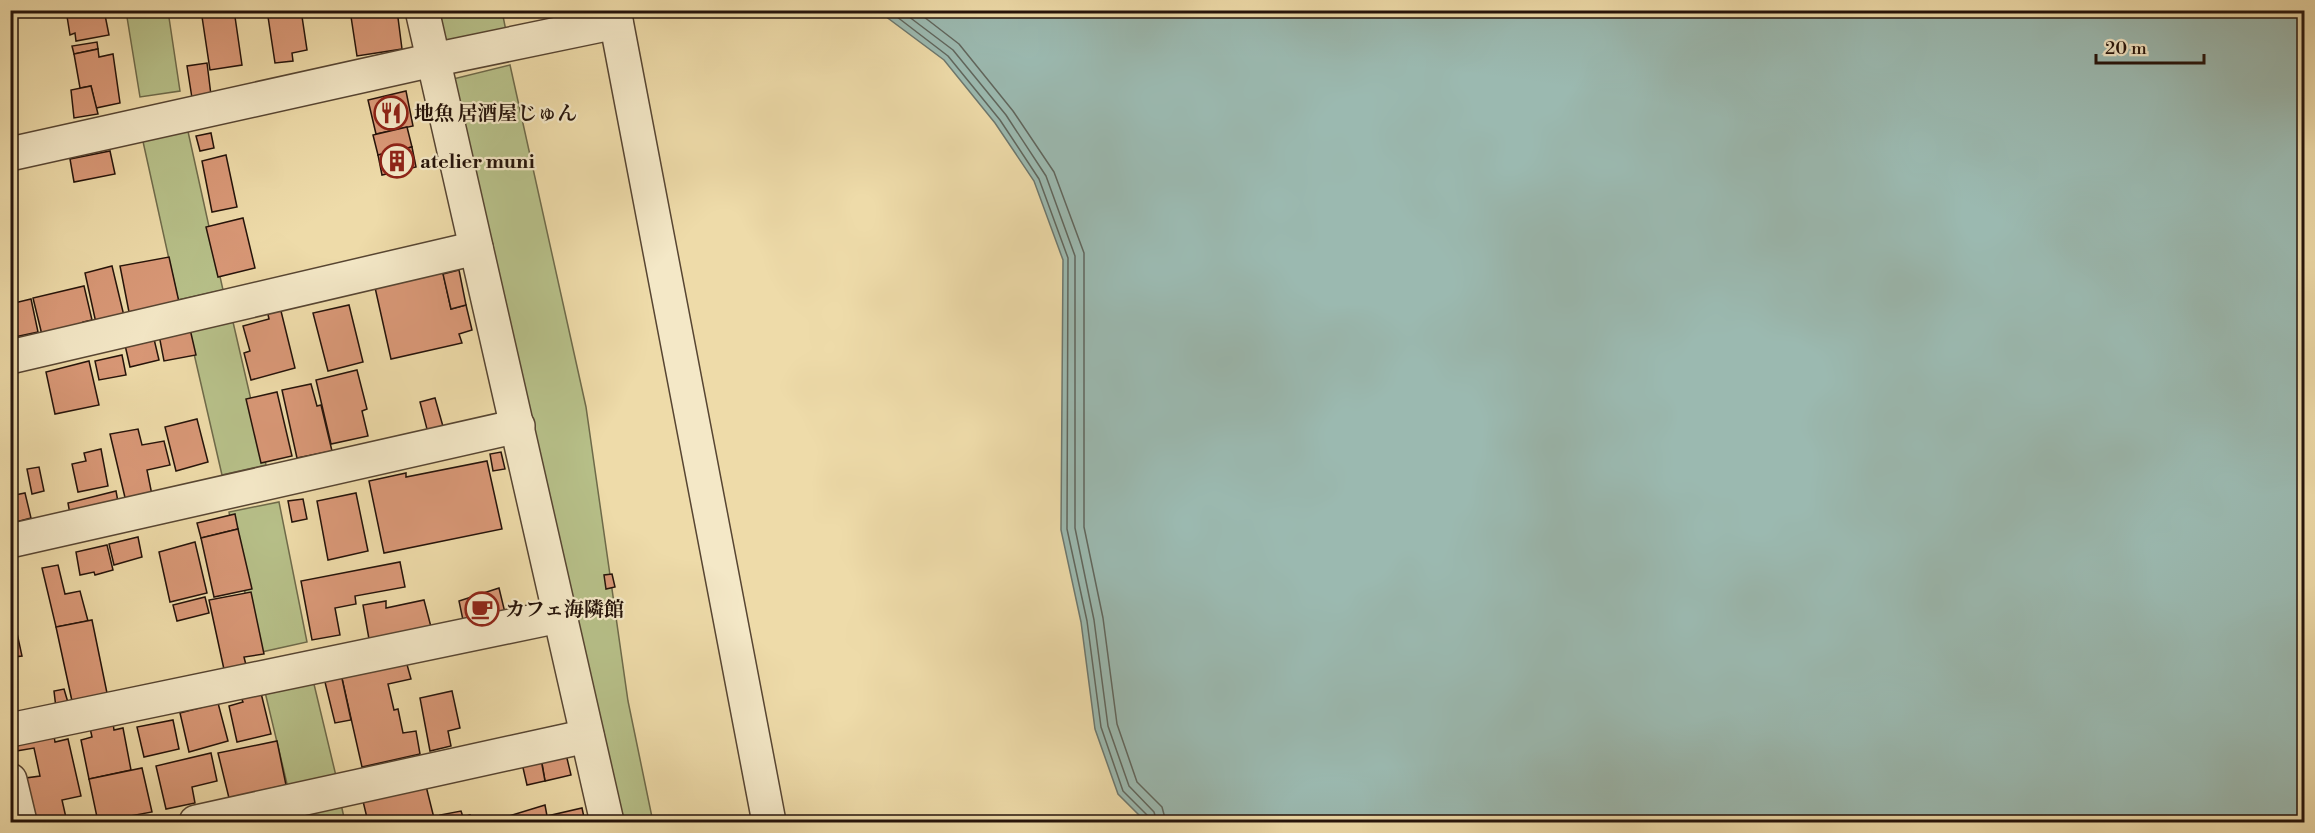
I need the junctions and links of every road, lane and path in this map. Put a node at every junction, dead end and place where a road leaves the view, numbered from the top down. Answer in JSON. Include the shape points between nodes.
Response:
{"nodes":[{"id":1,"x":422,"y":10,"type":"edge"},
{"id":2,"x":615,"y":16,"type":"edge"},
{"id":3,"x":433,"y":60,"type":"junction"},
{"id":4,"x":10,"y":154,"type":"edge"},
{"id":5,"x":476,"y":248,"type":"junction"},
{"id":6,"x":10,"y":357,"type":"edge"},
{"id":7,"x":518,"y":426,"type":"junction"},
{"id":8,"x":10,"y":541,"type":"edge"},
{"id":9,"x":559,"y":616,"type":"junction"},
{"id":10,"x":10,"y":730,"type":"edge"},
{"id":11,"x":587,"y":736,"type":"junction"},
{"id":12,"x":10,"y":780,"type":"edge"},
{"id":13,"x":20,"y":822,"type":"edge"},
{"id":14,"x":196,"y":822,"type":"edge"},
{"id":15,"x":607,"y":822,"type":"edge"},
{"id":16,"x":770,"y":822,"type":"edge"}],
"edges":[{"from":1,"to":3,"type":"street"},
{"from":2,"to":3,"type":"street"},
{"from":2,"to":16,"type":"street"},
{"from":3,"to":4,"type":"street"},
{"from":3,"to":5,"type":"street"},
{"from":5,"to":6,"type":"street"},
{"from":5,"to":7,"type":"street"},
{"from":7,"to":8,"type":"street"},
{"from":7,"to":9,"type":"street"},
{"from":9,"to":10,"type":"street"},
{"from":9,"to":11,"type":"street"},
{"from":11,"to":14,"type":"street"},
{"from":11,"to":15,"type":"street"},
{"from":12,"to":13,"type":"street"}]}
